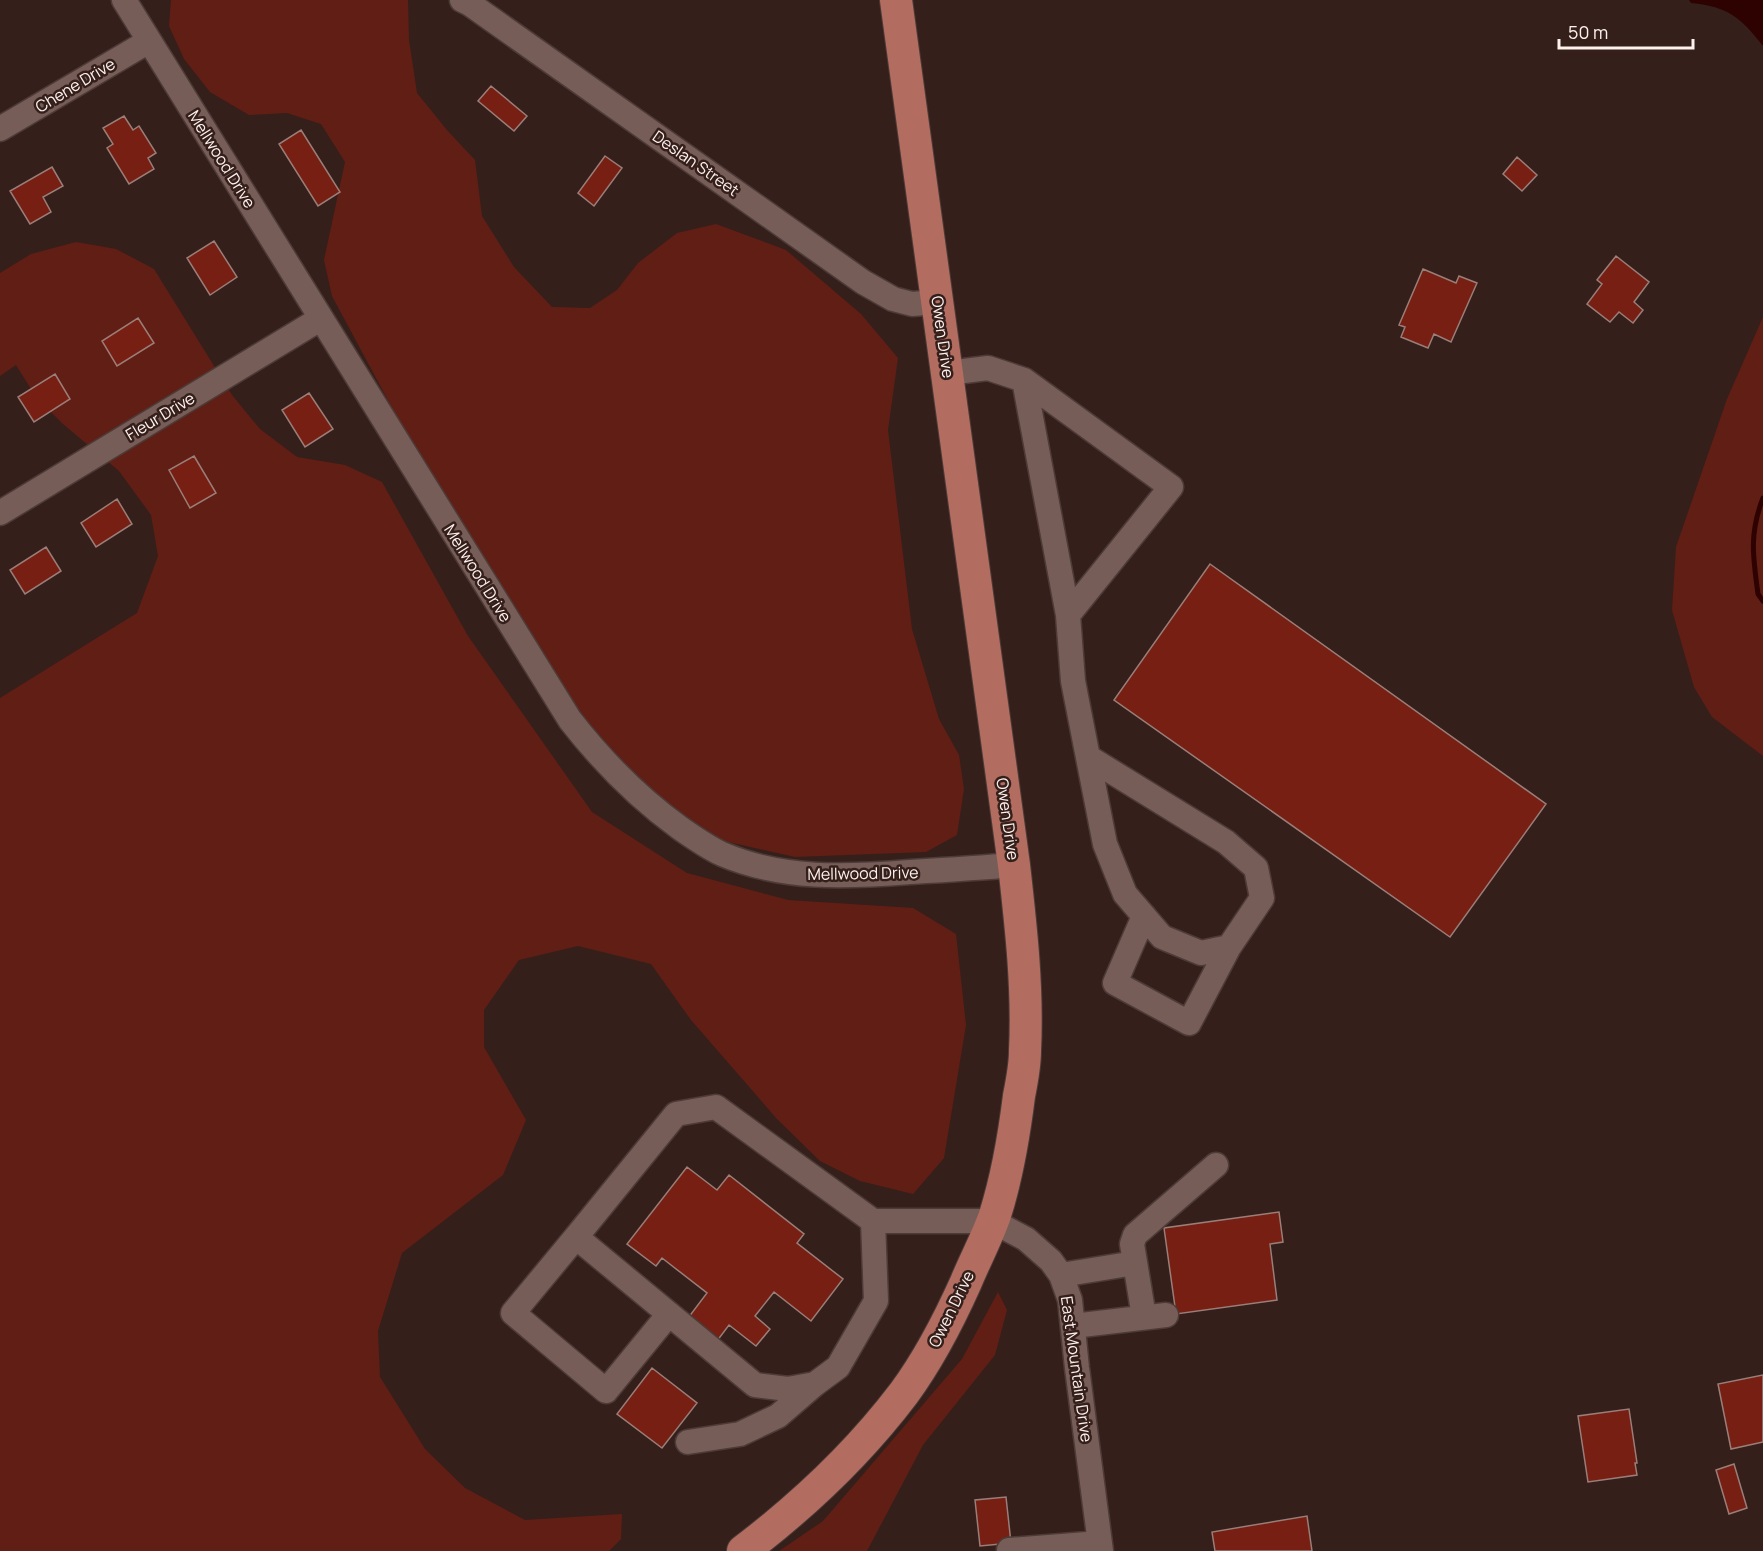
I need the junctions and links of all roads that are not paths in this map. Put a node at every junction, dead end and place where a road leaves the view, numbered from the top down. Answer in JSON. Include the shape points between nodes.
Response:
{"nodes":[{"id":1,"x":124,"y":0,"type":"edge"},
{"id":2,"x":462,"y":0,"type":"edge"},
{"id":3,"x":896,"y":0,"type":"edge"},
{"id":4,"x":149,"y":40,"type":"junction"},
{"id":5,"x":0,"y":129,"type":"edge"},
{"id":6,"x":938,"y":302,"type":"junction"},
{"id":7,"x":320,"y":319,"type":"junction"},
{"id":8,"x":948,"y":373,"type":"junction"},
{"id":9,"x":1024,"y":380,"type":"junction"},
{"id":10,"x":0,"y":513,"type":"edge"},
{"id":11,"x":1068,"y":615,"type":"junction"},
{"id":12,"x":1088,"y":757,"type":"junction"},
{"id":13,"x":1014,"y":865,"type":"junction"},
{"id":14,"x":1144,"y":916,"type":"junction"},
{"id":15,"x":1229,"y":947,"type":"junction"},
{"id":16,"x":1216,"y":1165,"type":"dead end"},
{"id":17,"x":873,"y":1221,"type":"junction"},
{"id":18,"x":992,"y":1221,"type":"junction"},
{"id":19,"x":576,"y":1237,"type":"junction"},
{"id":20,"x":1135,"y":1263,"type":"junction"},
{"id":21,"x":1061,"y":1275,"type":"junction"},
{"id":22,"x":669,"y":1314,"type":"junction"},
{"id":23,"x":1073,"y":1326,"type":"junction"},
{"id":24,"x":815,"y":1384,"type":"junction"},
{"id":25,"x":688,"y":1442,"type":"dead end"},
{"id":26,"x":1101,"y":1547,"type":"edge"},
{"id":27,"x":1009,"y":1550,"type":"edge"},
{"id":28,"x":743,"y":1551,"type":"edge"}],
"edges":[{"from":1,"to":4,"type":"street","name":"Mellwood Drive"},
{"from":2,"to":6,"type":"street","name":"Deslan Street","via":[[863,282],[893,299],[912,304]]},
{"from":3,"to":6,"type":"main road","name":"Owen Drive"},
{"from":4,"to":5,"type":"street","name":"Chene Drive"},
{"from":4,"to":7,"type":"street","name":"Mellwood Drive"},
{"from":6,"to":8,"type":"main road","name":"Owen Drive"},
{"from":7,"to":10,"type":"street","name":"Fleur Drive"},
{"from":7,"to":13,"type":"street","name":"Mellwood Drive","via":[[570,720],[629,787],[660,813],[721,854],[796,873],[858,876]]},
{"from":8,"to":9,"type":"street","via":[[988,368]]},
{"from":8,"to":13,"type":"main road","name":"Owen Drive"},
{"from":9,"to":11,"type":"street"},
{"from":9,"to":11,"type":"street","via":[[1171,487]]},
{"from":11,"to":12,"type":"street","via":[[1073,681]]},
{"from":12,"to":14,"type":"street","via":[[1106,844],[1125,894]]},
{"from":12,"to":15,"type":"street","via":[[1226,842],[1256,867],[1262,898]]},
{"from":13,"to":18,"type":"main road","name":"Owen Drive","via":[[1026,998],[1025,1053],[1009,1162]]},
{"from":14,"to":15,"type":"street","via":[[1162,937],[1201,953]]},
{"from":14,"to":15,"type":"street","via":[[1115,983],[1189,1023]]},
{"from":16,"to":20,"type":"street","via":[[1138,1232],[1132,1244]]},
{"from":17,"to":18,"type":"street"},
{"from":17,"to":19,"type":"street","via":[[716,1107],[676,1114]]},
{"from":17,"to":24,"type":"street","via":[[876,1300],[838,1367]]},
{"from":18,"to":21,"type":"street","name":"East Mountain Drive","via":[[1026,1239]]},
{"from":18,"to":28,"type":"main road","name":"Owen Drive","via":[[954,1308],[906,1391],[866,1440],[805,1502]]},
{"from":19,"to":22,"type":"street"},
{"from":19,"to":22,"type":"street","via":[[513,1313],[606,1391]]},
{"from":20,"to":21,"type":"street"},
{"from":20,"to":23,"type":"street","via":[[1155,1316]]},
{"from":21,"to":23,"type":"street","name":"East Mountain Drive","via":[[1070,1300]]},
{"from":22,"to":24,"type":"street","via":[[755,1385],[788,1389]]},
{"from":23,"to":26,"type":"street","name":"East Mountain Drive"},
{"from":24,"to":25,"type":"street","via":[[778,1416],[740,1434]]},
{"from":26,"to":27,"type":"street"}]}
